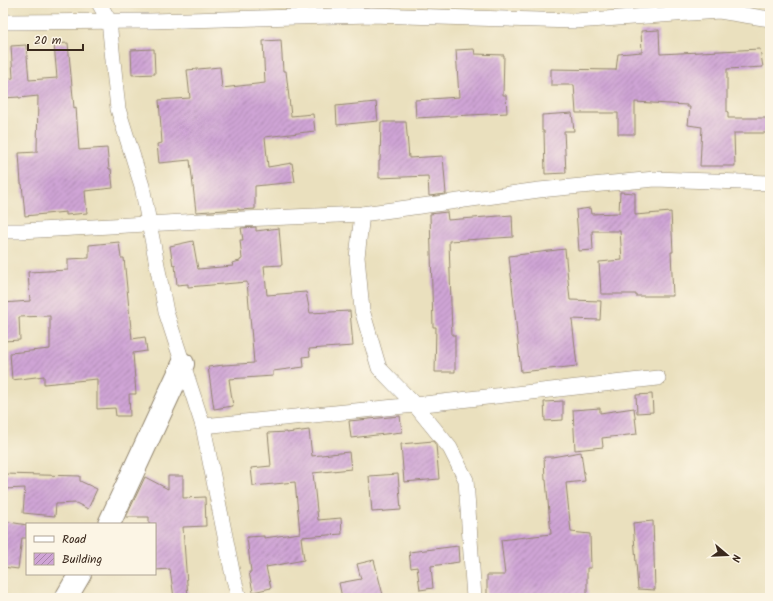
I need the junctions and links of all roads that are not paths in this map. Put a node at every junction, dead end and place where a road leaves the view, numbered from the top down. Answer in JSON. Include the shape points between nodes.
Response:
{"nodes":[{"id":1,"x":99,"y":3,"type":"edge"},
{"id":2,"x":770,"y":19,"type":"edge"},
{"id":3,"x":109,"y":21,"type":"junction"},
{"id":4,"x":3,"y":22,"type":"edge"},
{"id":5,"x":770,"y":183,"type":"edge"},
{"id":6,"x":362,"y":214,"type":"junction"},
{"id":7,"x":149,"y":224,"type":"junction"},
{"id":8,"x":3,"y":231,"type":"edge"},
{"id":9,"x":182,"y":364,"type":"junction"},
{"id":10,"x":658,"y":378,"type":"dead end"},
{"id":11,"x":415,"y":405,"type":"junction"},
{"id":12,"x":202,"y":426,"type":"junction"},
{"id":13,"x":109,"y":523,"type":"edge"},
{"id":14,"x":79,"y":575,"type":"edge"},
{"id":15,"x":66,"y":598,"type":"edge"},
{"id":16,"x":239,"y":598,"type":"edge"},
{"id":17,"x":474,"y":598,"type":"edge"}],
"edges":[{"from":1,"to":3,"type":"street"},
{"from":2,"to":3,"type":"street","via":[[719,11],[575,21],[371,15]]},
{"from":3,"to":4,"type":"street"},
{"from":3,"to":7,"type":"street","via":[[118,109],[142,186]]},
{"from":5,"to":6,"type":"street","via":[[655,179],[539,190]]},
{"from":6,"to":7,"type":"street"},
{"from":6,"to":11,"type":"street","via":[[357,257],[362,310],[380,368]]},
{"from":7,"to":8,"type":"street"},
{"from":7,"to":9,"type":"street","via":[[166,312]]},
{"from":9,"to":12,"type":"street"},
{"from":9,"to":13,"type":"street"},
{"from":10,"to":11,"type":"street"},
{"from":11,"to":12,"type":"street"},
{"from":11,"to":17,"type":"street","via":[[450,448],[466,480]]},
{"from":12,"to":16,"type":"street"},
{"from":14,"to":15,"type":"street"}]}
